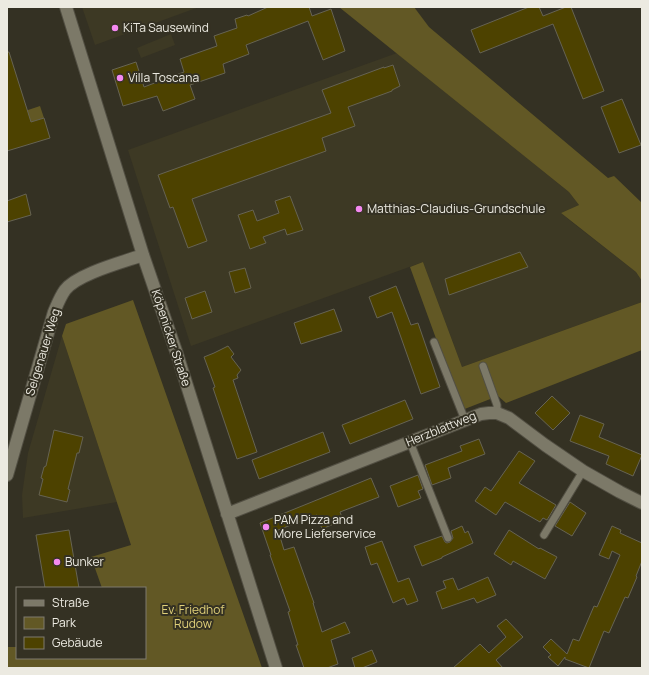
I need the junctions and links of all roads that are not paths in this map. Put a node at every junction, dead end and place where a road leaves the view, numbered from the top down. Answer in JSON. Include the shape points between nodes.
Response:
{"nodes":[{"id":1,"x":66,"y":7,"type":"edge"},
{"id":2,"x":143,"y":255,"type":"junction"},
{"id":3,"x":434,"y":342,"type":"dead end"},
{"id":4,"x":483,"y":366,"type":"dead end"},
{"id":5,"x":497,"y":413,"type":"junction"},
{"id":6,"x":465,"y":420,"type":"junction"},
{"id":7,"x":410,"y":442,"type":"junction"},
{"id":8,"x":583,"y":471,"type":"junction"},
{"id":9,"x":7,"y":475,"type":"edge"},
{"id":10,"x":642,"y":503,"type":"edge"},
{"id":11,"x":227,"y":514,"type":"junction"},
{"id":12,"x":544,"y":535,"type":"dead end"},
{"id":13,"x":448,"y":538,"type":"dead end"},
{"id":14,"x":276,"y":668,"type":"edge"}],
"edges":[{"from":1,"to":2,"type":"street","name":"Köpenicker Straße"},
{"from":2,"to":9,"type":"street","name":"Selgenauer Weg","via":[[85,276],[66,289],[58,301]]},
{"from":2,"to":11,"type":"street","name":"Köpenicker Straße"},
{"from":3,"to":6,"type":"lane"},
{"from":4,"to":5,"type":"lane","via":[[497,405]]},
{"from":5,"to":6,"type":"street","name":"Herzblattweg","via":[[481,414]]},
{"from":5,"to":8,"type":"street","via":[[509,418]]},
{"from":6,"to":7,"type":"street","name":"Herzblattweg"},
{"from":7,"to":11,"type":"street","name":"Herzblattweg"},
{"from":7,"to":13,"type":"lane"},
{"from":8,"to":10,"type":"street"},
{"from":8,"to":12,"type":"lane"},
{"from":11,"to":14,"type":"street","name":"Köpenicker Straße"}]}
